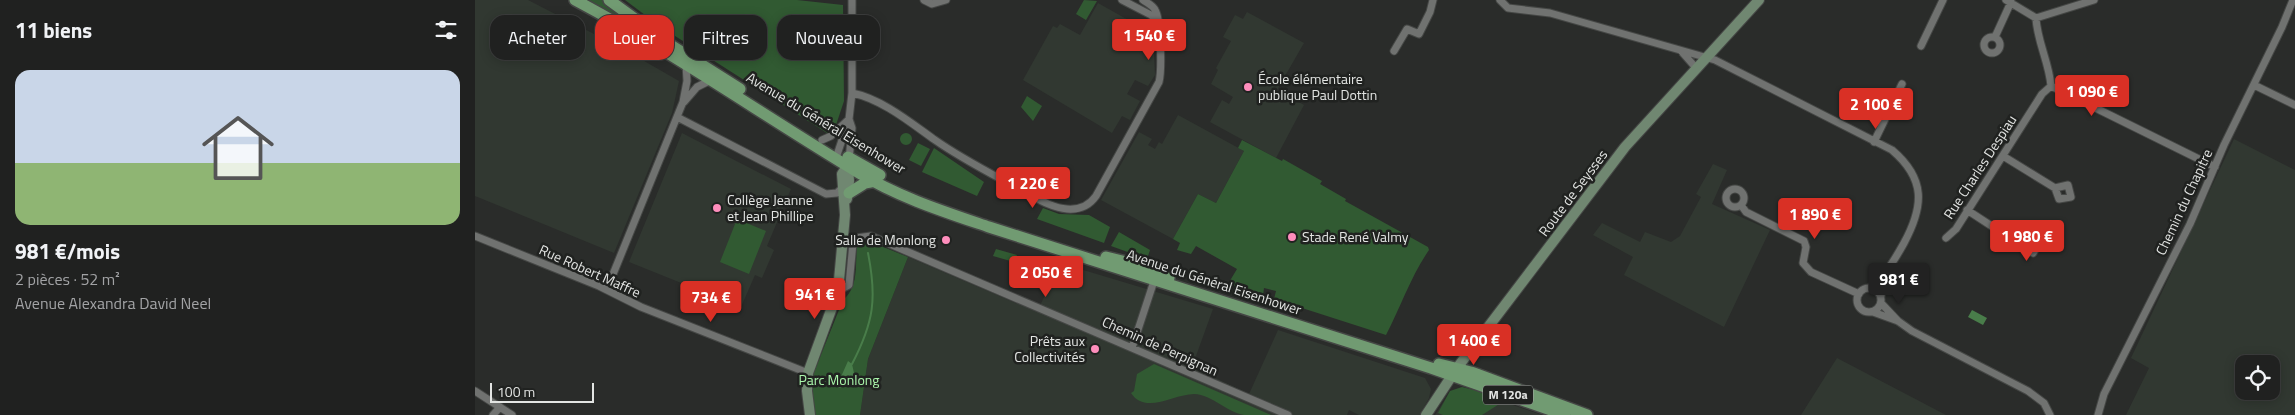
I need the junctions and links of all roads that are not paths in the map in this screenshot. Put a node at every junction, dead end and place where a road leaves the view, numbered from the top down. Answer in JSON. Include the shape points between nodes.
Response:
{"nodes":[{"id":1,"x":575,"y":0,"type":"edge"},
{"id":2,"x":609,"y":0,"type":"edge"},
{"id":3,"x":851,"y":0,"type":"edge"},
{"id":4,"x":924,"y":0,"type":"edge"},
{"id":5,"x":946,"y":0,"type":"edge"},
{"id":6,"x":1122,"y":0,"type":"edge"},
{"id":7,"x":1143,"y":0,"type":"edge"},
{"id":8,"x":1433,"y":0,"type":"edge"},
{"id":9,"x":1500,"y":0,"type":"edge"},
{"id":10,"x":1759,"y":0,"type":"edge"},
{"id":11,"x":1943,"y":0,"type":"edge"},
{"id":12,"x":2094,"y":0,"type":"edge"},
{"id":13,"x":2293,"y":0,"type":"edge"},
{"id":14,"x":2009,"y":1,"type":"edge"},
{"id":15,"x":2036,"y":18,"type":"junction"},
{"id":16,"x":1157,"y":21,"type":"junction"},
{"id":17,"x":1995,"y":37,"type":"dead end"},
{"id":18,"x":1921,"y":46,"type":"dead end"},
{"id":19,"x":1394,"y":51,"type":"dead end"},
{"id":20,"x":1682,"y":52,"type":"junction"},
{"id":21,"x":1707,"y":58,"type":"junction"},
{"id":22,"x":686,"y":64,"type":"junction"},
{"id":23,"x":1697,"y":68,"type":"junction"},
{"id":24,"x":711,"y":80,"type":"junction"},
{"id":25,"x":1902,"y":84,"type":"dead end"},
{"id":26,"x":2254,"y":85,"type":"junction"},
{"id":27,"x":2051,"y":86,"type":"junction"},
{"id":28,"x":852,"y":93,"type":"junction"},
{"id":29,"x":683,"y":102,"type":"junction"},
{"id":30,"x":2295,"y":105,"type":"edge"},
{"id":31,"x":677,"y":118,"type":"junction"},
{"id":32,"x":849,"y":120,"type":"junction"},
{"id":33,"x":822,"y":140,"type":"junction"},
{"id":34,"x":1874,"y":142,"type":"junction"},
{"id":35,"x":836,"y":154,"type":"junction"},
{"id":36,"x":2003,"y":156,"type":"junction"},
{"id":37,"x":849,"y":161,"type":"junction"},
{"id":38,"x":2215,"y":166,"type":"junction"},
{"id":39,"x":875,"y":181,"type":"junction"},
{"id":40,"x":2055,"y":188,"type":"dead end"},
{"id":41,"x":845,"y":191,"type":"junction"},
{"id":42,"x":1741,"y":206,"type":"dead end"},
{"id":43,"x":1967,"y":210,"type":"junction"},
{"id":44,"x":475,"y":236,"type":"edge"},
{"id":45,"x":1946,"y":238,"type":"dead end"},
{"id":46,"x":2021,"y":245,"type":"dead end"},
{"id":47,"x":1156,"y":275,"type":"junction"},
{"id":48,"x":1884,"y":276,"type":"junction"},
{"id":49,"x":1869,"y":288,"type":"junction"},
{"id":50,"x":607,"y":289,"type":"junction"},
{"id":51,"x":838,"y":291,"type":"junction"},
{"id":52,"x":1859,"y":294,"type":"junction"},
{"id":53,"x":1881,"y":299,"type":"junction"},
{"id":54,"x":1873,"y":312,"type":"junction"},
{"id":55,"x":1898,"y":322,"type":"junction"},
{"id":56,"x":1132,"y":348,"type":"junction"},
{"id":57,"x":1454,"y":372,"type":"junction"},
{"id":58,"x":808,"y":373,"type":"junction"},
{"id":59,"x":475,"y":391,"type":"edge"},
{"id":60,"x":500,"y":407,"type":"junction"},
{"id":61,"x":493,"y":415,"type":"edge"},
{"id":62,"x":512,"y":415,"type":"edge"},
{"id":63,"x":810,"y":415,"type":"edge"},
{"id":64,"x":1288,"y":415,"type":"edge"},
{"id":65,"x":1425,"y":415,"type":"edge"},
{"id":66,"x":1565,"y":415,"type":"edge"},
{"id":67,"x":1587,"y":415,"type":"edge"},
{"id":68,"x":2050,"y":415,"type":"edge"},
{"id":69,"x":2098,"y":415,"type":"edge"}],
"edges":[{"from":1,"to":22,"type":"main road","name":"Avenue du Général Eisenhower"},
{"from":2,"to":33,"type":"main road","name":"Avenue du Général Eisenhower","via":[[672,46]]},
{"from":3,"to":28,"type":"street"},
{"from":4,"to":5,"type":"street","via":[[932,4]]},
{"from":6,"to":16,"type":"street"},
{"from":7,"to":16,"type":"street","via":[[1155,10]]},
{"from":8,"to":19,"type":"street","via":[[1419,34],[1407,29]]},
{"from":9,"to":20,"type":"street","via":[[1508,8],[1549,13]]},
{"from":10,"to":21,"type":"main road","name":"Route de Seysses"},
{"from":11,"to":18,"type":"street"},
{"from":12,"to":15,"type":"street"},
{"from":13,"to":26,"type":"street","name":"Chemin du Chapitre"},
{"from":14,"to":15,"type":"street"},
{"from":14,"to":17,"type":"street"},
{"from":15,"to":27,"type":"street"},
{"from":16,"to":28,"type":"street","via":[[1159,82],[1096,196],[1087,206],[1076,209],[1065,209],[1039,200],[952,151],[884,107]]},
{"from":20,"to":21,"type":"street"},
{"from":20,"to":23,"type":"street"},
{"from":21,"to":23,"type":"main road","name":"Route de Seysses"},
{"from":21,"to":34,"type":"street"},
{"from":22,"to":24,"type":"main road","name":"Avenue du Général Eisenhower"},
{"from":22,"to":29,"type":"street"},
{"from":23,"to":57,"type":"main road","name":"Route de Seysses","via":[[1625,147]]},
{"from":24,"to":29,"type":"street","via":[[697,87]]},
{"from":24,"to":35,"type":"main road","name":"Avenue du Général Eisenhower"},
{"from":25,"to":34,"type":"street"},
{"from":26,"to":30,"type":"street"},
{"from":26,"to":38,"type":"street","name":"Chemin du Chapitre"},
{"from":27,"to":36,"type":"street","name":"Rue Charles Despiau","via":[[2042,94]]},
{"from":27,"to":38,"type":"street"},
{"from":28,"to":32,"type":"street"},
{"from":29,"to":31,"type":"street"},
{"from":31,"to":41,"type":"street","via":[[826,194]]},
{"from":31,"to":50,"type":"street"},
{"from":32,"to":33,"type":"street"},
{"from":32,"to":35,"type":"street"},
{"from":32,"to":37,"type":"street","via":[[852,128]]},
{"from":33,"to":35,"type":"main road","name":"Avenue du Général Eisenhower"},
{"from":34,"to":48,"type":"street","via":[[1904,160],[1918,187],[1919,203],[1914,225]]},
{"from":35,"to":37,"type":"main road","name":"Avenue du Général Eisenhower"},
{"from":36,"to":40,"type":"street"},
{"from":36,"to":43,"type":"street","name":"Rue Charles Despiau"},
{"from":37,"to":39,"type":"main road","name":"Avenue du Général Eisenhower"},
{"from":37,"to":41,"type":"main road","via":[[842,174]]},
{"from":37,"to":47,"type":"main road","name":"Avenue du Général Eisenhower","via":[[960,211]]},
{"from":38,"to":69,"type":"street","name":"Chemin du Chapitre","via":[[2190,224],[2104,394]]},
{"from":39,"to":41,"type":"main road"},
{"from":39,"to":47,"type":"main road","name":"Avenue du Général Eisenhower","via":[[951,214]]},
{"from":41,"to":51,"type":"main road"},
{"from":42,"to":52,"type":"street","via":[[1746,212],[1804,241],[1803,263],[1811,272]]},
{"from":43,"to":45,"type":"street","name":"Rue Charles Despiau","via":[[1956,229]]},
{"from":43,"to":46,"type":"street"},
{"from":44,"to":50,"type":"street","name":"Rue Robert Maffre"},
{"from":47,"to":56,"type":"street"},
{"from":47,"to":57,"type":"main road","name":"Avenue du Général Eisenhower","via":[[1211,289]]},
{"from":48,"to":49,"type":"street"},
{"from":48,"to":53,"type":"street"},
{"from":49,"to":52,"type":"street"},
{"from":49,"to":53,"type":"street","via":[[1878,292]]},
{"from":50,"to":58,"type":"street","name":"Rue Robert Maffre","via":[[641,307]]},
{"from":51,"to":56,"type":"street","name":"Chemin de Perpignan","via":[[849,285],[855,238],[871,236]]},
{"from":51,"to":58,"type":"main road"},
{"from":52,"to":54,"type":"street","via":[[1860,308]]},
{"from":53,"to":54,"type":"street"},
{"from":53,"to":55,"type":"street"},
{"from":54,"to":55,"type":"street"},
{"from":55,"to":68,"type":"street","via":[[2028,391],[2044,403]]},
{"from":56,"to":64,"type":"street","name":"Chemin de Perpignan"},
{"from":57,"to":65,"type":"main road","name":"Route de Seysses"},
{"from":57,"to":66,"type":"main road","name":"Avenue du Général Eisenhower","number":"M 120a"},
{"from":57,"to":67,"type":"main road","name":"Avenue du Général Eisenhower","number":"M 120a"},
{"from":58,"to":63,"type":"main road"},
{"from":59,"to":60,"type":"street"},
{"from":60,"to":61,"type":"street"},
{"from":60,"to":62,"type":"street"}]}
